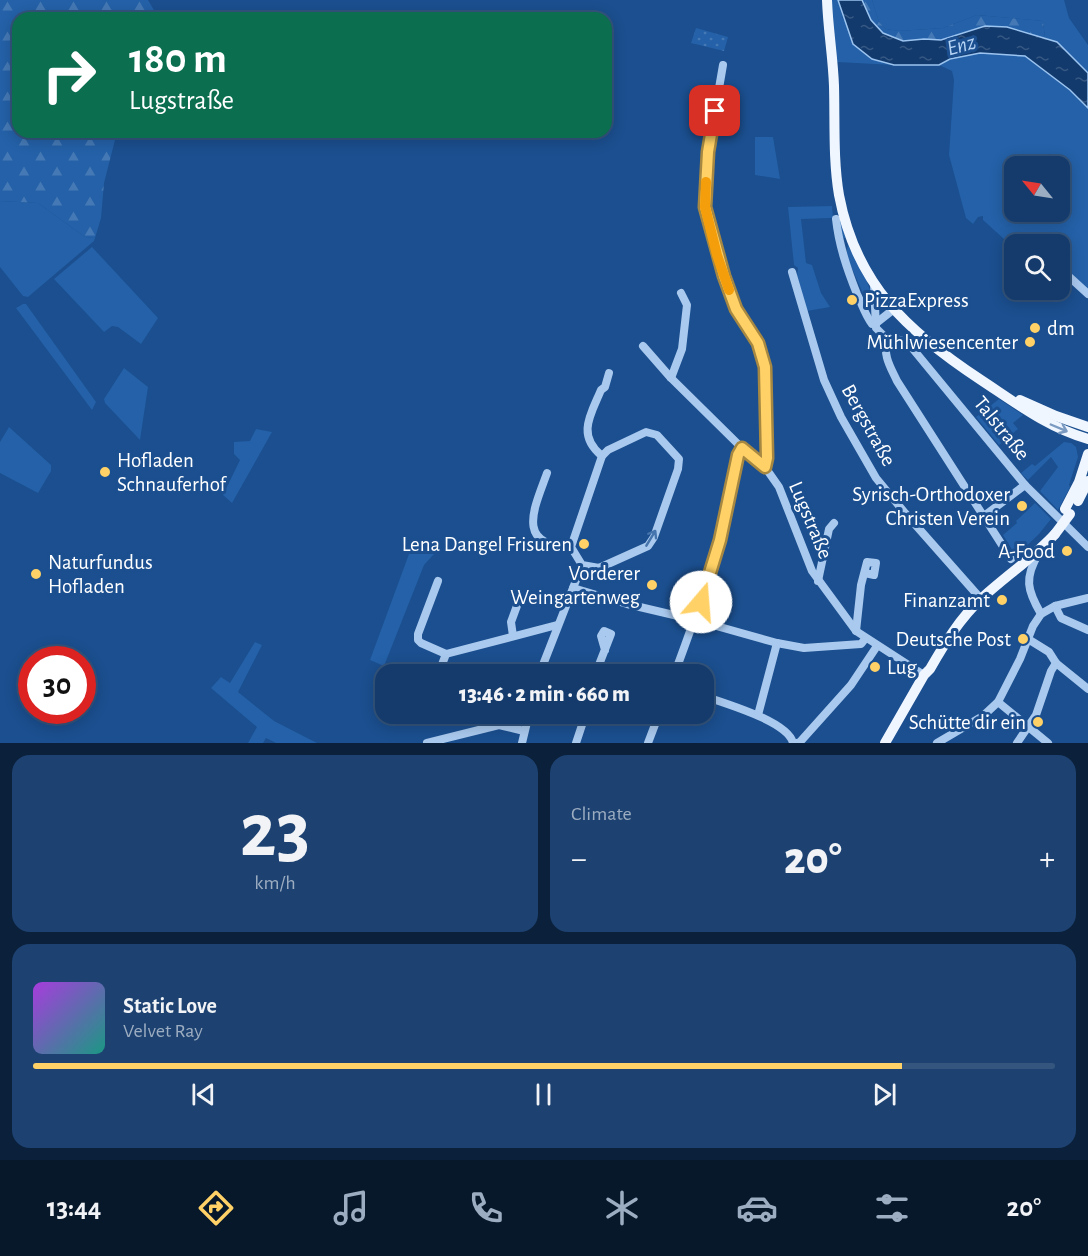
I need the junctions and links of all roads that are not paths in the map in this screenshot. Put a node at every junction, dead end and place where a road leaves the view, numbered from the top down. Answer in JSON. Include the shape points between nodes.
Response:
{"nodes":[{"id":1,"x":827,"y":0,"type":"edge"},
{"id":2,"x":723,"y":66,"type":"dead end"},
{"id":3,"x":836,"y":219,"type":"dead end"},
{"id":4,"x":792,"y":272,"type":"dead end"},
{"id":5,"x":1070,"y":278,"type":"edge"},
{"id":6,"x":874,"y":284,"type":"junction"},
{"id":7,"x":681,"y":293,"type":"dead end"},
{"id":8,"x":1088,"y":294,"type":"edge"},
{"id":9,"x":891,"y":306,"type":"junction"},
{"id":10,"x":875,"y":310,"type":"junction"},
{"id":11,"x":865,"y":312,"type":"junction"},
{"id":12,"x":875,"y":324,"type":"junction"},
{"id":13,"x":887,"y":339,"type":"junction"},
{"id":14,"x":643,"y":346,"type":"dead end"},
{"id":15,"x":609,"y":373,"type":"dead end"},
{"id":16,"x":671,"y":378,"type":"junction"},
{"id":17,"x":990,"y":386,"type":"junction"},
{"id":18,"x":1086,"y":425,"type":"edge"},
{"id":19,"x":1088,"y":439,"type":"edge"},
{"id":20,"x":742,"y":448,"type":"junction"},
{"id":21,"x":602,"y":456,"type":"junction"},
{"id":22,"x":1088,"y":456,"type":"edge"},
{"id":23,"x":765,"y":467,"type":"junction"},
{"id":24,"x":547,"y":473,"type":"dead end"},
{"id":25,"x":1088,"y":481,"type":"edge"},
{"id":26,"x":1025,"y":485,"type":"junction"},
{"id":27,"x":1068,"y":512,"type":"junction"},
{"id":28,"x":984,"y":516,"type":"junction"},
{"id":29,"x":834,"y":523,"type":"dead end"},
{"id":30,"x":1052,"y":531,"type":"junction"},
{"id":31,"x":571,"y":547,"type":"junction"},
{"id":32,"x":1088,"y":547,"type":"edge"},
{"id":33,"x":1042,"y":548,"type":"junction"},
{"id":34,"x":1018,"y":561,"type":"junction"},
{"id":35,"x":582,"y":565,"type":"junction"},
{"id":36,"x":865,"y":573,"type":"dead end"},
{"id":37,"x":438,"y":580,"type":"dead end"},
{"id":38,"x":818,"y":580,"type":"junction"},
{"id":39,"x":573,"y":588,"type":"junction"},
{"id":40,"x":979,"y":597,"type":"junction"},
{"id":41,"x":1088,"y":598,"type":"edge"},
{"id":42,"x":520,"y":602,"type":"dead end"},
{"id":43,"x":1055,"y":606,"type":"junction"},
{"id":44,"x":1041,"y":614,"type":"junction"},
{"id":45,"x":695,"y":620,"type":"junction"},
{"id":46,"x":557,"y":625,"type":"junction"},
{"id":47,"x":1088,"y":630,"type":"edge"},
{"id":48,"x":856,"y":631,"type":"junction"},
{"id":49,"x":513,"y":636,"type":"junction"},
{"id":50,"x":865,"y":639,"type":"junction"},
{"id":51,"x":1028,"y":639,"type":"junction"},
{"id":52,"x":777,"y":643,"type":"junction"},
{"id":53,"x":877,"y":646,"type":"junction"},
{"id":54,"x":605,"y":650,"type":"dead end"},
{"id":55,"x":446,"y":654,"type":"junction"},
{"id":56,"x":1056,"y":663,"type":"junction"},
{"id":57,"x":442,"y":664,"type":"edge"},
{"id":58,"x":543,"y":664,"type":"edge"},
{"id":59,"x":599,"y":664,"type":"edge"},
{"id":60,"x":678,"y":664,"type":"edge"},
{"id":61,"x":924,"y":675,"type":"junction"},
{"id":62,"x":1088,"y":689,"type":"edge"},
{"id":63,"x":714,"y":700,"type":"edge"},
{"id":64,"x":998,"y":702,"type":"junction"},
{"id":65,"x":758,"y":715,"type":"junction"},
{"id":66,"x":526,"y":724,"type":"edge"},
{"id":67,"x":581,"y":724,"type":"edge"},
{"id":68,"x":655,"y":724,"type":"edge"},
{"id":69,"x":1029,"y":726,"type":"junction"},
{"id":70,"x":524,"y":731,"type":"junction"},
{"id":71,"x":426,"y":743,"type":"edge"},
{"id":72,"x":522,"y":743,"type":"edge"},
{"id":73,"x":576,"y":743,"type":"edge"},
{"id":74,"x":648,"y":743,"type":"edge"},
{"id":75,"x":795,"y":743,"type":"edge"},
{"id":76,"x":885,"y":743,"type":"edge"},
{"id":77,"x":937,"y":743,"type":"edge"},
{"id":78,"x":1017,"y":743,"type":"edge"},
{"id":79,"x":1048,"y":743,"type":"edge"}],
"edges":[{"from":1,"to":6,"type":"main road","via":[[839,196],[852,240]]},
{"from":2,"to":23,"type":"street","via":[[708,152],[705,207],[736,309],[758,343],[765,367]]},
{"from":3,"to":11,"type":"street","via":[[841,252]]},
{"from":4,"to":40,"type":"street","name":"Bergstraße","via":[[824,380],[876,478]]},
{"from":5,"to":8,"type":"street"},
{"from":6,"to":9,"type":"main road"},
{"from":6,"to":10,"type":"street"},
{"from":7,"to":16,"type":"street","via":[[687,305],[682,349]]},
{"from":9,"to":10,"type":"street"},
{"from":9,"to":12,"type":"street"},
{"from":9,"to":17,"type":"main road","via":[[930,345]]},
{"from":10,"to":11,"type":"street"},
{"from":10,"to":12,"type":"street"},
{"from":11,"to":12,"type":"street"},
{"from":12,"to":13,"type":"street"},
{"from":13,"to":26,"type":"street","name":"Talstraße","via":[[908,343]]},
{"from":13,"to":28,"type":"street","via":[[886,358],[897,381]]},
{"from":14,"to":16,"type":"street","name":"Lugstraße"},
{"from":15,"to":21,"type":"street","via":[[586,425],[586,432]]},
{"from":16,"to":20,"type":"street","name":"Lugstraße"},
{"from":17,"to":18,"type":"main road","via":[[1045,412]]},
{"from":17,"to":19,"type":"main road","one_way":true,"via":[[1041,420]]},
{"from":20,"to":23,"type":"street","name":"Lugstraße"},
{"from":20,"to":45,"type":"street","via":[[720,540]]},
{"from":21,"to":31,"type":"street"},
{"from":35,"to":21,"type":"street","one_way":true,"via":[[599,568],[648,546],[678,469],[679,459],[651,432],[631,438]]},
{"from":22,"to":27,"type":"main road"},
{"from":23,"to":38,"type":"street","name":"Lugstraße","via":[[779,487]]},
{"from":24,"to":31,"type":"street","via":[[532,514],[535,532],[541,539]]},
{"from":25,"to":27,"type":"main road"},
{"from":26,"to":28,"type":"street"},
{"from":26,"to":32,"type":"street","name":"Talstraße"},
{"from":27,"to":30,"type":"main road","bridge":true},
{"from":28,"to":34,"type":"street"},
{"from":29,"to":38,"type":"street","via":[[829,529]]},
{"from":30,"to":33,"type":"main road"},
{"from":30,"to":34,"type":"main road"},
{"from":31,"to":35,"type":"street"},
{"from":33,"to":34,"type":"main road"},
{"from":33,"to":44,"type":"street","via":[[1028,577]]},
{"from":34,"to":40,"type":"main road"},
{"from":35,"to":39,"type":"street"},
{"from":36,"to":48,"type":"street"},
{"from":37,"to":55,"type":"street","via":[[418,640]]},
{"from":38,"to":48,"type":"street","name":"Lugstraße"},
{"from":39,"to":45,"type":"street"},
{"from":39,"to":46,"type":"street"},
{"from":40,"to":61,"type":"main road"},
{"from":41,"to":43,"type":"street"},
{"from":42,"to":49,"type":"street","via":[[511,622]]},
{"from":43,"to":44,"type":"street"},
{"from":43,"to":47,"type":"street","via":[[1061,618]]},
{"from":44,"to":51,"type":"street"},
{"from":45,"to":52,"type":"street"},
{"from":45,"to":60,"type":"street"},
{"from":46,"to":49,"type":"street"},
{"from":46,"to":58,"type":"street"},
{"from":48,"to":50,"type":"street","name":"Lugstraße"},
{"from":49,"to":55,"type":"street"},
{"from":50,"to":52,"type":"street","via":[[861,644],[804,648]]},
{"from":50,"to":53,"type":"street","name":"Lugstraße"},
{"from":51,"to":56,"type":"street","via":[[1049,652]]},
{"from":51,"to":64,"type":"street"},
{"from":52,"to":65,"type":"street"},
{"from":53,"to":61,"type":"street","name":"Lugstraße"},
{"from":53,"to":75,"type":"street","via":[[851,685]]},
{"from":54,"to":59,"type":"street"},
{"from":55,"to":57,"type":"street"},
{"from":56,"to":62,"type":"street"},
{"from":56,"to":69,"type":"street"},
{"from":61,"to":76,"type":"main road"},
{"from":63,"to":65,"type":"street"},
{"from":64,"to":69,"type":"street"},
{"from":64,"to":77,"type":"street","via":[[983,716]]},
{"from":65,"to":75,"type":"street"},
{"from":66,"to":70,"type":"street"},
{"from":67,"to":73,"type":"street"},
{"from":68,"to":74,"type":"street"},
{"from":69,"to":78,"type":"street"},
{"from":69,"to":79,"type":"street"},
{"from":70,"to":71,"type":"street","via":[[499,725]]},
{"from":70,"to":72,"type":"street"}]}
